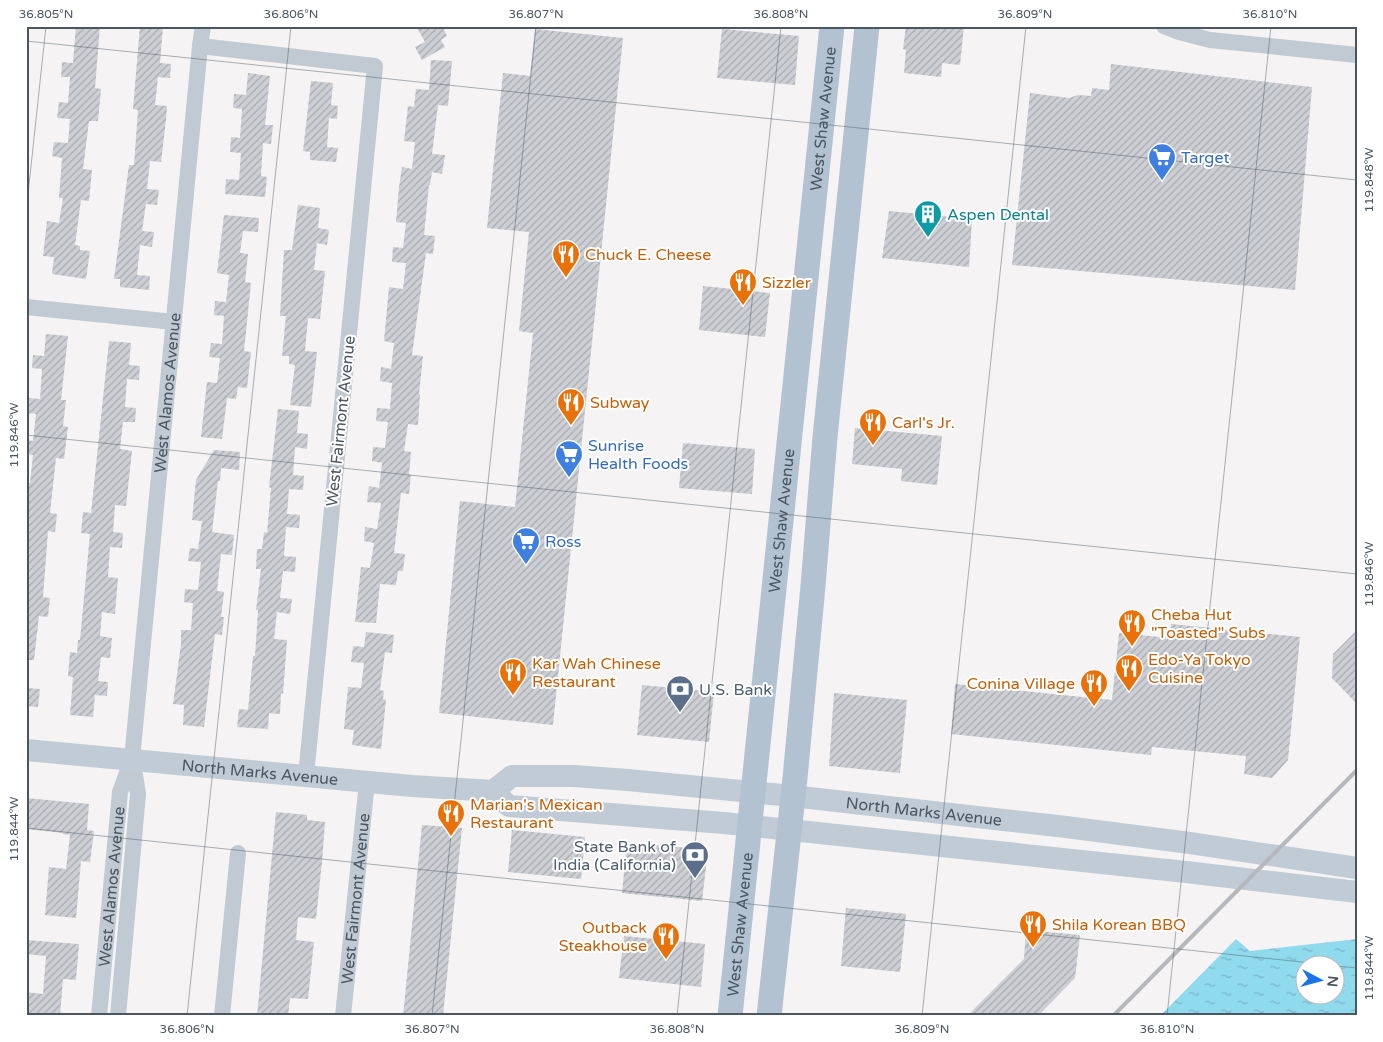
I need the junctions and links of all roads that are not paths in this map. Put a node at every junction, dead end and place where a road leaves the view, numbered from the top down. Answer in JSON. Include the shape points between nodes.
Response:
{"nodes":[{"id":1,"x":203,"y":26,"type":"edge"},
{"id":2,"x":832,"y":26,"type":"edge"},
{"id":3,"x":867,"y":26,"type":"edge"},
{"id":4,"x":1164,"y":26,"type":"edge"},
{"id":5,"x":200,"y":46,"type":"junction"},
{"id":6,"x":1357,"y":55,"type":"edge"},
{"id":7,"x":825,"y":97,"type":"junction"},
{"id":8,"x":807,"y":271,"type":"junction"},
{"id":9,"x":840,"y":285,"type":"junction"},
{"id":10,"x":26,"y":307,"type":"edge"},
{"id":11,"x":174,"y":322,"type":"junction"},
{"id":12,"x":814,"y":586,"type":"junction"},
{"id":13,"x":26,"y":750,"type":"edge"},
{"id":14,"x":132,"y":759,"type":"junction"},
{"id":15,"x":306,"y":776,"type":"junction"},
{"id":16,"x":367,"y":782,"type":"junction"},
{"id":17,"x":493,"y":791,"type":"junction"},
{"id":18,"x":754,"y":793,"type":"junction"},
{"id":19,"x":792,"y":796,"type":"junction"},
{"id":20,"x":750,"y":826,"type":"junction"},
{"id":21,"x":788,"y":830,"type":"junction"},
{"id":22,"x":1190,"y":843,"type":"junction"},
{"id":23,"x":238,"y":853,"type":"dead end"},
{"id":24,"x":1006,"y":853,"type":"junction"},
{"id":25,"x":1357,"y":868,"type":"edge"},
{"id":26,"x":1357,"y":892,"type":"edge"},
{"id":27,"x":99,"y":1016,"type":"edge"},
{"id":28,"x":118,"y":1016,"type":"edge"},
{"id":29,"x":222,"y":1016,"type":"edge"},
{"id":30,"x":343,"y":1016,"type":"edge"},
{"id":31,"x":730,"y":1016,"type":"edge"},
{"id":32,"x":769,"y":1016,"type":"edge"}],
"edges":[{"from":1,"to":5,"type":"street","name":"West Alamos Avenue"},
{"from":2,"to":7,"type":"main road","name":"West Shaw Avenue"},
{"from":3,"to":9,"type":"main road"},
{"from":4,"to":6,"type":"street","via":[[1210,40]]},
{"from":5,"to":11,"type":"street","name":"West Alamos Avenue"},
{"from":5,"to":15,"type":"street","name":"West Fairmont Avenue","via":[[375,66]]},
{"from":7,"to":8,"type":"main road","name":"West Shaw Avenue"},
{"from":7,"to":9,"type":"main road","via":[[839,118],[825,260],[830,275]]},
{"from":8,"to":12,"type":"main road","via":[[819,278],[822,292],[805,482]]},
{"from":8,"to":18,"type":"main road","name":"West Shaw Avenue"},
{"from":9,"to":12,"type":"main road"},
{"from":10,"to":11,"type":"street"},
{"from":11,"to":14,"type":"street","name":"West Alamos Avenue"},
{"from":12,"to":19,"type":"main road"},
{"from":13,"to":14,"type":"main road","name":"North Marks Avenue"},
{"from":14,"to":15,"type":"main road","name":"North Marks Avenue"},
{"from":14,"to":27,"type":"street","name":"West Alamos Avenue","via":[[120,792]]},
{"from":14,"to":28,"type":"street","name":"West Alamos Avenue","via":[[138,794]]},
{"from":15,"to":16,"type":"main road","name":"North Marks Avenue"},
{"from":16,"to":17,"type":"main road","name":"North Marks Avenue"},
{"from":16,"to":30,"type":"street","name":"West Fairmont Avenue"},
{"from":17,"to":18,"type":"main road","name":"North Marks Avenue","via":[[512,776],[542,775]]},
{"from":17,"to":20,"type":"main road","name":"North Marks Avenue","via":[[509,806]]},
{"from":18,"to":19,"type":"main road","name":"North Marks Avenue"},
{"from":18,"to":20,"type":"main road","name":"West Shaw Avenue"},
{"from":19,"to":21,"type":"main road"},
{"from":19,"to":22,"type":"main road","name":"North Marks Avenue"},
{"from":20,"to":21,"type":"main road","name":"North Marks Avenue"},
{"from":20,"to":31,"type":"main road","name":"West Shaw Avenue"},
{"from":21,"to":24,"type":"main road","name":"North Marks Avenue"},
{"from":21,"to":32,"type":"main road"},
{"from":22,"to":24,"type":"main road","via":[[1125,851],[1030,841],[1012,846]]},
{"from":22,"to":25,"type":"main road","name":"North Marks Avenue"},
{"from":23,"to":29,"type":"street"},
{"from":24,"to":26,"type":"main road","name":"North Marks Avenue"}]}
